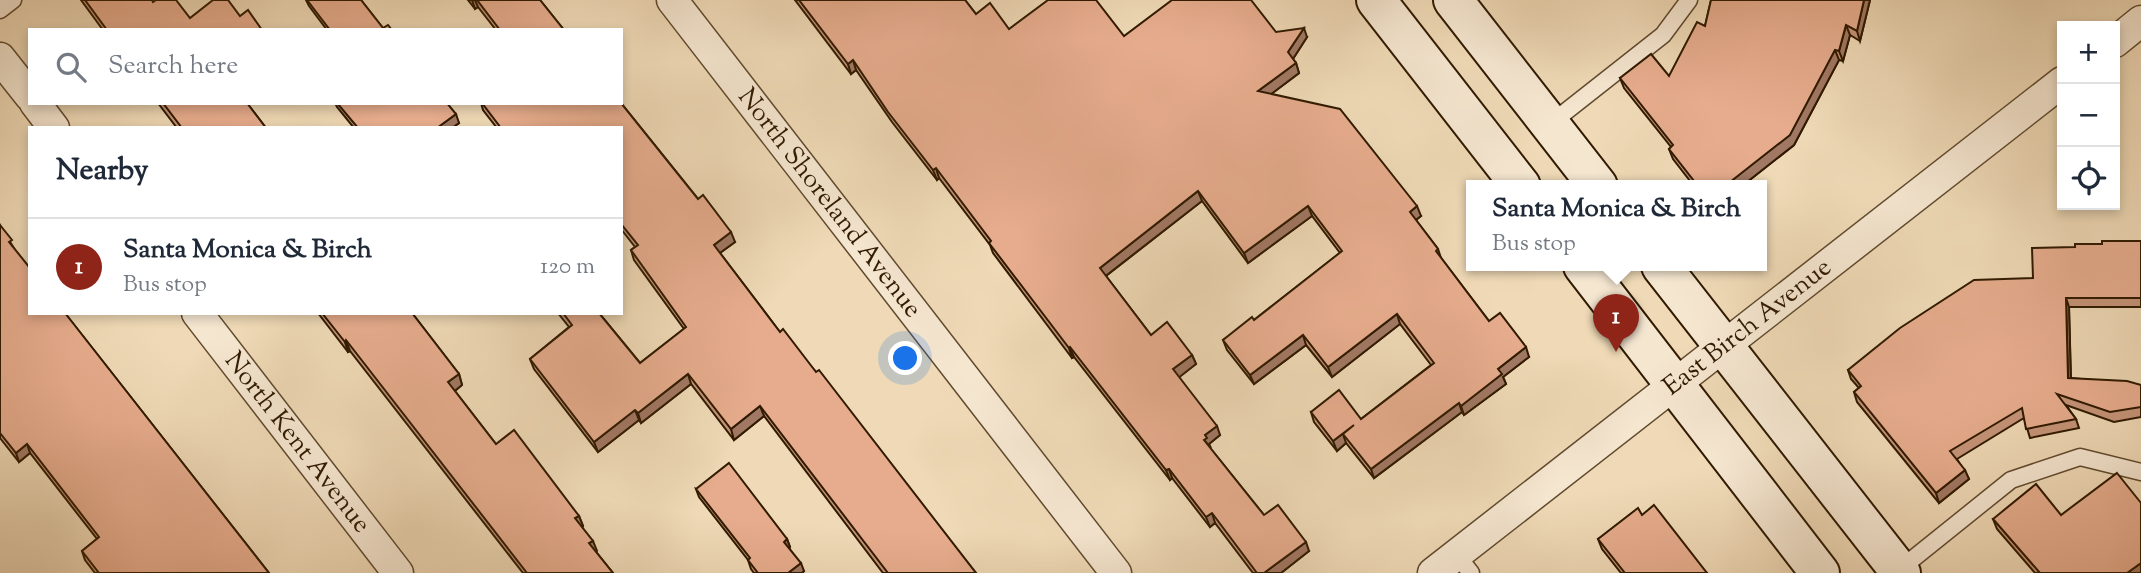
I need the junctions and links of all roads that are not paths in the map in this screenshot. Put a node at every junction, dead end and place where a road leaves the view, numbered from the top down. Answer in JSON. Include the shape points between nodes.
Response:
{"nodes":[{"id":1,"x":13,"y":0,"type":"edge"},
{"id":2,"x":671,"y":0,"type":"edge"},
{"id":3,"x":1376,"y":0,"type":"edge"},
{"id":4,"x":1454,"y":0,"type":"edge"},
{"id":5,"x":1689,"y":0,"type":"edge"},
{"id":6,"x":0,"y":10,"type":"edge"},
{"id":7,"x":2141,"y":21,"type":"edge"},
{"id":8,"x":2120,"y":38,"type":"edge"},
{"id":9,"x":0,"y":58,"type":"edge"},
{"id":10,"x":2059,"y":84,"type":"edge"},
{"id":11,"x":28,"y":93,"type":"edge"},
{"id":12,"x":37,"y":105,"type":"edge"},
{"id":13,"x":1550,"y":124,"type":"junction"},
{"id":14,"x":52,"y":126,"type":"edge"},
{"id":15,"x":1516,"y":180,"type":"edge"},
{"id":16,"x":1593,"y":180,"type":"edge"},
{"id":17,"x":1587,"y":271,"type":"edge"},
{"id":18,"x":1665,"y":271,"type":"edge"},
{"id":19,"x":199,"y":315,"type":"edge"},
{"id":20,"x":1723,"y":346,"type":"junction"},
{"id":21,"x":1676,"y":385,"type":"junction"},
{"id":22,"x":2141,"y":472,"type":"edge"},
{"id":23,"x":1464,"y":563,"type":"edge"},
{"id":24,"x":1900,"y":572,"type":"edge"},
{"id":25,"x":398,"y":573,"type":"edge"},
{"id":26,"x":1116,"y":573,"type":"edge"},
{"id":27,"x":1433,"y":573,"type":"edge"},
{"id":28,"x":1820,"y":573,"type":"edge"}],
"edges":[{"from":1,"to":6,"type":"lane"},
{"from":2,"to":26,"type":"street","name":"North Shoreland Avenue"},
{"from":3,"to":15,"type":"street"},
{"from":4,"to":13,"type":"street"},
{"from":5,"to":13,"type":"lane","via":[[1663,35]]},
{"from":7,"to":8,"type":"street"},
{"from":9,"to":11,"type":"street"},
{"from":10,"to":20,"type":"street","name":"East Birch Avenue"},
{"from":12,"to":14,"type":"street"},
{"from":13,"to":16,"type":"street"},
{"from":17,"to":21,"type":"street"},
{"from":18,"to":20,"type":"street"},
{"from":19,"to":25,"type":"street","name":"North Kent Avenue"},
{"from":20,"to":21,"type":"street","name":"East Birch Avenue"},
{"from":20,"to":24,"type":"street"},
{"from":21,"to":23,"type":"street","name":"East Birch Avenue"},
{"from":21,"to":28,"type":"street"},
{"from":22,"to":24,"type":"lane","via":[[2080,457],[2011,480]]},
{"from":23,"to":27,"type":"street","name":"East Birch Avenue"}]}
